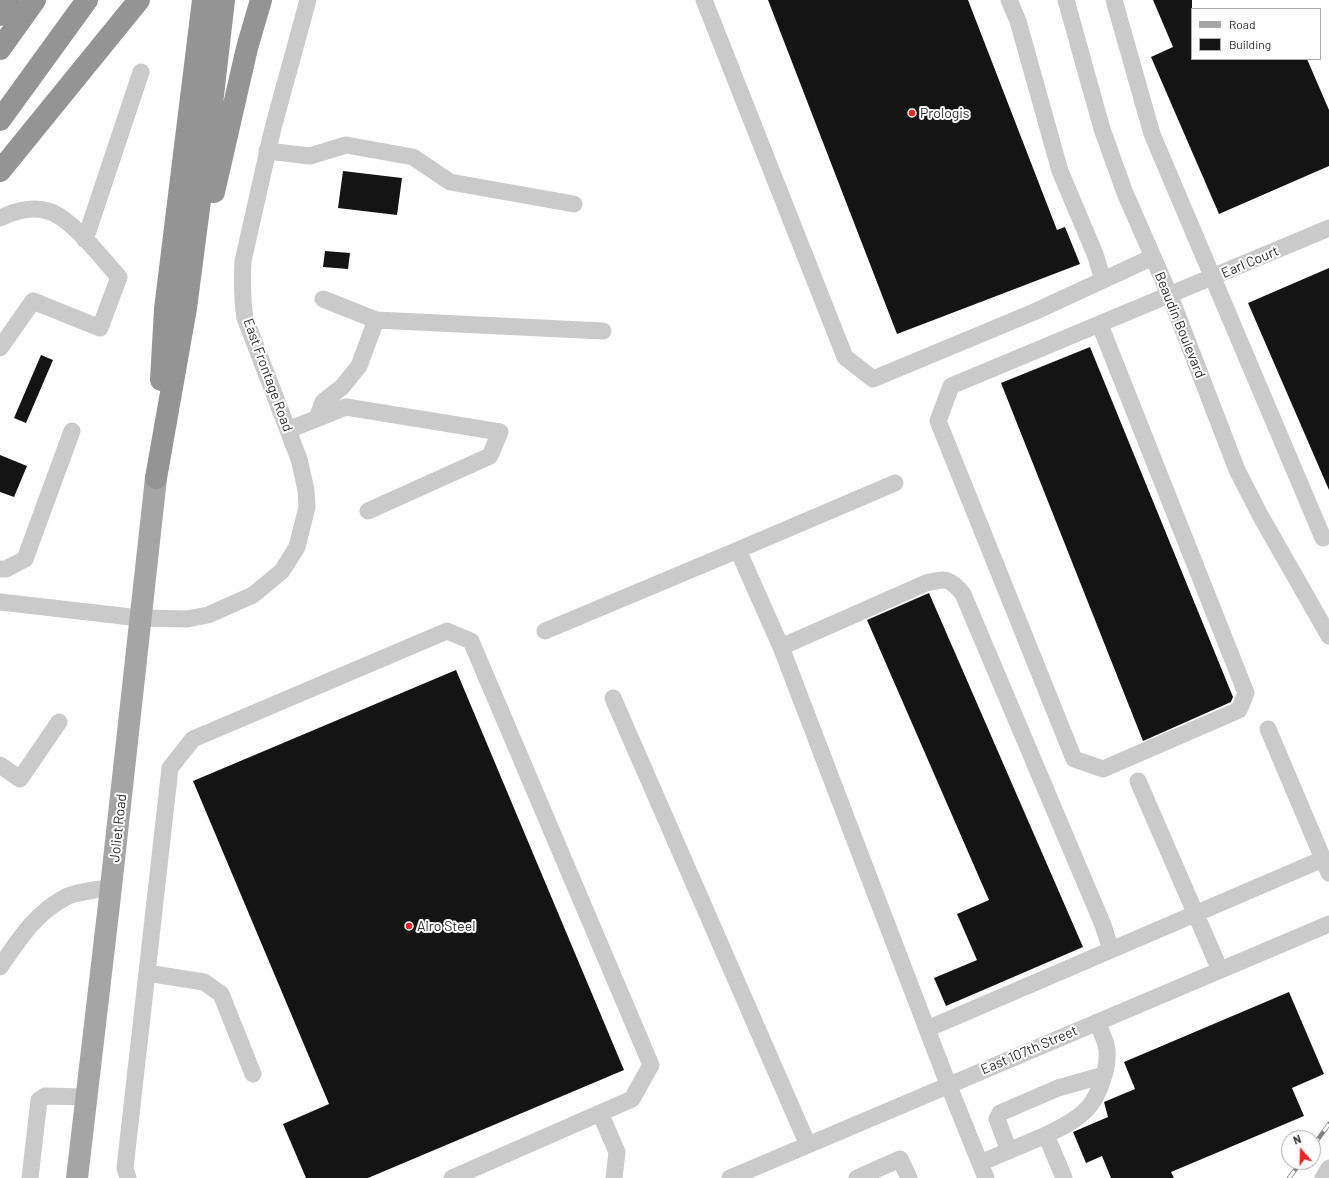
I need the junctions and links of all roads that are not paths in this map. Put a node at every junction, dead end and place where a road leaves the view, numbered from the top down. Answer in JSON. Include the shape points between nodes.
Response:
{"nodes":[{"id":1,"x":10,"y":0,"type":"edge"},
{"id":2,"x":35,"y":0,"type":"edge"},
{"id":3,"x":87,"y":0,"type":"edge"},
{"id":4,"x":139,"y":0,"type":"edge"},
{"id":5,"x":204,"y":0,"type":"edge"},
{"id":6,"x":224,"y":0,"type":"edge"},
{"id":7,"x":262,"y":0,"type":"edge"},
{"id":8,"x":308,"y":0,"type":"edge"},
{"id":9,"x":704,"y":0,"type":"edge"},
{"id":10,"x":1009,"y":0,"type":"edge"},
{"id":11,"x":1066,"y":0,"type":"edge"},
{"id":12,"x":1114,"y":0,"type":"edge"},
{"id":13,"x":0,"y":15,"type":"edge"},
{"id":14,"x":0,"y":49,"type":"edge"},
{"id":15,"x":140,"y":72,"type":"dead end"},
{"id":16,"x":0,"y":120,"type":"edge"},
{"id":17,"x":267,"y":151,"type":"junction"},
{"id":18,"x":0,"y":171,"type":"edge"},
{"id":19,"x":574,"y":204,"type":"dead end"},
{"id":20,"x":0,"y":218,"type":"edge"},
{"id":21,"x":1329,"y":228,"type":"edge"},
{"id":22,"x":85,"y":240,"type":"junction"},
{"id":23,"x":1153,"y":257,"type":"junction"},
{"id":24,"x":1213,"y":277,"type":"junction"},
{"id":25,"x":1103,"y":280,"type":"junction"},
{"id":26,"x":1170,"y":296,"type":"junction"},
{"id":27,"x":323,"y":299,"type":"dead end"},
{"id":28,"x":376,"y":320,"type":"junction"},
{"id":29,"x":1100,"y":324,"type":"junction"},
{"id":30,"x":603,"y":331,"type":"dead end"},
{"id":31,"x":0,"y":348,"type":"edge"},
{"id":32,"x":167,"y":413,"type":"junction"},
{"id":33,"x":317,"y":418,"type":"junction"},
{"id":34,"x":288,"y":430,"type":"junction"},
{"id":35,"x":72,"y":431,"type":"dead end"},
{"id":36,"x":156,"y":478,"type":"junction"},
{"id":37,"x":895,"y":483,"type":"dead end"},
{"id":38,"x":368,"y":511,"type":"dead end"},
{"id":39,"x":1323,"y":538,"type":"dead end"},
{"id":40,"x":738,"y":550,"type":"junction"},
{"id":41,"x":0,"y":569,"type":"edge"},
{"id":42,"x":0,"y":602,"type":"edge"},
{"id":43,"x":140,"y":618,"type":"junction"},
{"id":44,"x":545,"y":631,"type":"dead end"},
{"id":45,"x":1329,"y":636,"type":"edge"},
{"id":46,"x":781,"y":646,"type":"junction"},
{"id":47,"x":613,"y":698,"type":"dead end"},
{"id":48,"x":59,"y":722,"type":"dead end"},
{"id":49,"x":1268,"y":729,"type":"dead end"},
{"id":50,"x":0,"y":765,"type":"edge"},
{"id":51,"x":1138,"y":781,"type":"dead end"},
{"id":52,"x":1326,"y":866,"type":"edge"},
{"id":53,"x":111,"y":888,"type":"junction"},
{"id":54,"x":1196,"y":915,"type":"junction"},
{"id":55,"x":1329,"y":924,"type":"edge"},
{"id":56,"x":1111,"y":950,"type":"junction"},
{"id":57,"x":0,"y":967,"type":"edge"},
{"id":58,"x":1220,"y":970,"type":"junction"},
{"id":59,"x":148,"y":972,"type":"junction"},
{"id":60,"x":1097,"y":1022,"type":"junction"},
{"id":61,"x":927,"y":1029,"type":"junction"},
{"id":62,"x":253,"y":1074,"type":"dead end"},
{"id":63,"x":1104,"y":1075,"type":"junction"},
{"id":64,"x":948,"y":1084,"type":"junction"},
{"id":65,"x":86,"y":1097,"type":"junction"},
{"id":66,"x":600,"y":1113,"type":"junction"},
{"id":67,"x":1046,"y":1135,"type":"junction"},
{"id":68,"x":808,"y":1145,"type":"junction"},
{"id":69,"x":1009,"y":1151,"type":"junction"},
{"id":70,"x":1329,"y":1168,"type":"edge"},
{"id":71,"x":983,"y":1171,"type":"edge"},
{"id":72,"x":30,"y":1178,"type":"edge"},
{"id":73,"x":77,"y":1178,"type":"edge"},
{"id":74,"x":128,"y":1178,"type":"edge"},
{"id":75,"x":452,"y":1178,"type":"edge"},
{"id":76,"x":614,"y":1178,"type":"edge"},
{"id":77,"x":730,"y":1178,"type":"edge"},
{"id":78,"x":857,"y":1178,"type":"edge"},
{"id":79,"x":909,"y":1178,"type":"edge"},
{"id":80,"x":1064,"y":1178,"type":"edge"},
{"id":81,"x":1323,"y":1178,"type":"edge"}],
"edges":[{"from":1,"to":13,"type":"highway"},
{"from":2,"to":14,"type":"highway"},
{"from":3,"to":16,"type":"highway"},
{"from":4,"to":18,"type":"highway"},
{"from":5,"to":36,"type":"highway","via":[[165,309]]},
{"from":6,"to":32,"type":"highway","via":[[186,308]]},
{"from":7,"to":32,"type":"highway","via":[[232,109]]},
{"from":8,"to":17,"type":"street","name":"East Frontage Road"},
{"from":9,"to":25,"type":"street","via":[[845,357],[873,379],[1034,312]]},
{"from":10,"to":25,"type":"street","via":[[1018,21],[1060,171],[1095,254]]},
{"from":11,"to":23,"type":"street","name":"Beaudin Boulevard","via":[[1102,129],[1125,194]]},
{"from":12,"to":24,"type":"street","via":[[1152,134]]},
{"from":15,"to":22,"type":"street"},
{"from":17,"to":19,"type":"street","via":[[310,156],[346,146],[361,148],[413,157],[450,182]]},
{"from":17,"to":34,"type":"street","name":"East Frontage Road","via":[[243,261],[242,296],[252,339]]},
{"from":20,"to":22,"type":"street","via":[[18,210],[47,210],[59,216]]},
{"from":21,"to":24,"type":"street","name":"Earl Court"},
{"from":22,"to":31,"type":"street","via":[[119,277],[100,328],[33,301]]},
{"from":23,"to":25,"type":"street"},
{"from":23,"to":26,"type":"street","name":"Beaudin Boulevard"},
{"from":24,"to":26,"type":"street","name":"Earl Court"},
{"from":24,"to":39,"type":"street"},
{"from":26,"to":29,"type":"street","name":"Earl Court"},
{"from":26,"to":45,"type":"street","name":"Beaudin Boulevard","via":[[1236,470]]},
{"from":27,"to":28,"type":"street"},
{"from":28,"to":30,"type":"street"},
{"from":28,"to":33,"type":"street","via":[[358,366],[342,387],[323,402]]},
{"from":29,"to":29,"type":"street","name":"Earl Court","via":[[951,386],[938,421],[1074,759],[1103,769],[1239,710],[1246,693]]},
{"from":32,"to":36,"type":"highway"},
{"from":33,"to":34,"type":"street"},
{"from":33,"to":38,"type":"street","via":[[346,407],[500,432],[490,456]]},
{"from":34,"to":43,"type":"street","name":"East Frontage Road","via":[[304,474],[307,506],[297,547],[282,571],[253,595],[208,615],[187,620]]},
{"from":35,"to":41,"type":"street","via":[[25,559],[6,569]]},
{"from":36,"to":43,"type":"main road","name":"Joliet Road"},
{"from":37,"to":40,"type":"street"},
{"from":40,"to":44,"type":"street"},
{"from":40,"to":46,"type":"street"},
{"from":42,"to":43,"type":"street","name":"East Frontage Road"},
{"from":43,"to":53,"type":"main road","name":"Joliet Road"},
{"from":46,"to":56,"type":"street","via":[[926,583],[944,579],[954,584],[963,594],[1103,925]]},
{"from":46,"to":61,"type":"street"},
{"from":47,"to":68,"type":"street"},
{"from":48,"to":50,"type":"street","via":[[20,779]]},
{"from":49,"to":52,"type":"street"},
{"from":51,"to":54,"type":"street"},
{"from":52,"to":54,"type":"street"},
{"from":53,"to":57,"type":"street","via":[[69,896],[47,909],[27,928]]},
{"from":53,"to":65,"type":"main road","name":"Joliet Road"},
{"from":54,"to":56,"type":"street"},
{"from":54,"to":58,"type":"street"},
{"from":55,"to":58,"type":"street","name":"East 107th Street"},
{"from":56,"to":61,"type":"street"},
{"from":58,"to":60,"type":"street","name":"East 107th Street"},
{"from":59,"to":62,"type":"street","via":[[204,982],[221,994]]},
{"from":59,"to":66,"type":"street","via":[[170,768],[193,739],[447,631],[471,641],[651,1065],[632,1099]]},
{"from":59,"to":74,"type":"street","via":[[125,1168]]},
{"from":60,"to":63,"type":"street","via":[[1108,1056]]},
{"from":60,"to":64,"type":"street","name":"East 107th Street"},
{"from":61,"to":64,"type":"street"},
{"from":63,"to":67,"type":"street","via":[[1087,1110]]},
{"from":63,"to":69,"type":"street","via":[[1058,1088],[1000,1112],[997,1119]]},
{"from":64,"to":68,"type":"street","name":"East 107th Street"},
{"from":64,"to":71,"type":"street"},
{"from":65,"to":72,"type":"street","via":[[45,1096],[40,1100]]},
{"from":65,"to":73,"type":"main road","name":"Joliet Road"},
{"from":66,"to":75,"type":"street"},
{"from":66,"to":76,"type":"street","via":[[617,1152]]},
{"from":67,"to":69,"type":"street"},
{"from":67,"to":80,"type":"street"},
{"from":68,"to":77,"type":"street","name":"East 107th Street"},
{"from":69,"to":71,"type":"street"},
{"from":70,"to":81,"type":"street"},
{"from":78,"to":79,"type":"street","via":[[900,1159]]}]}
